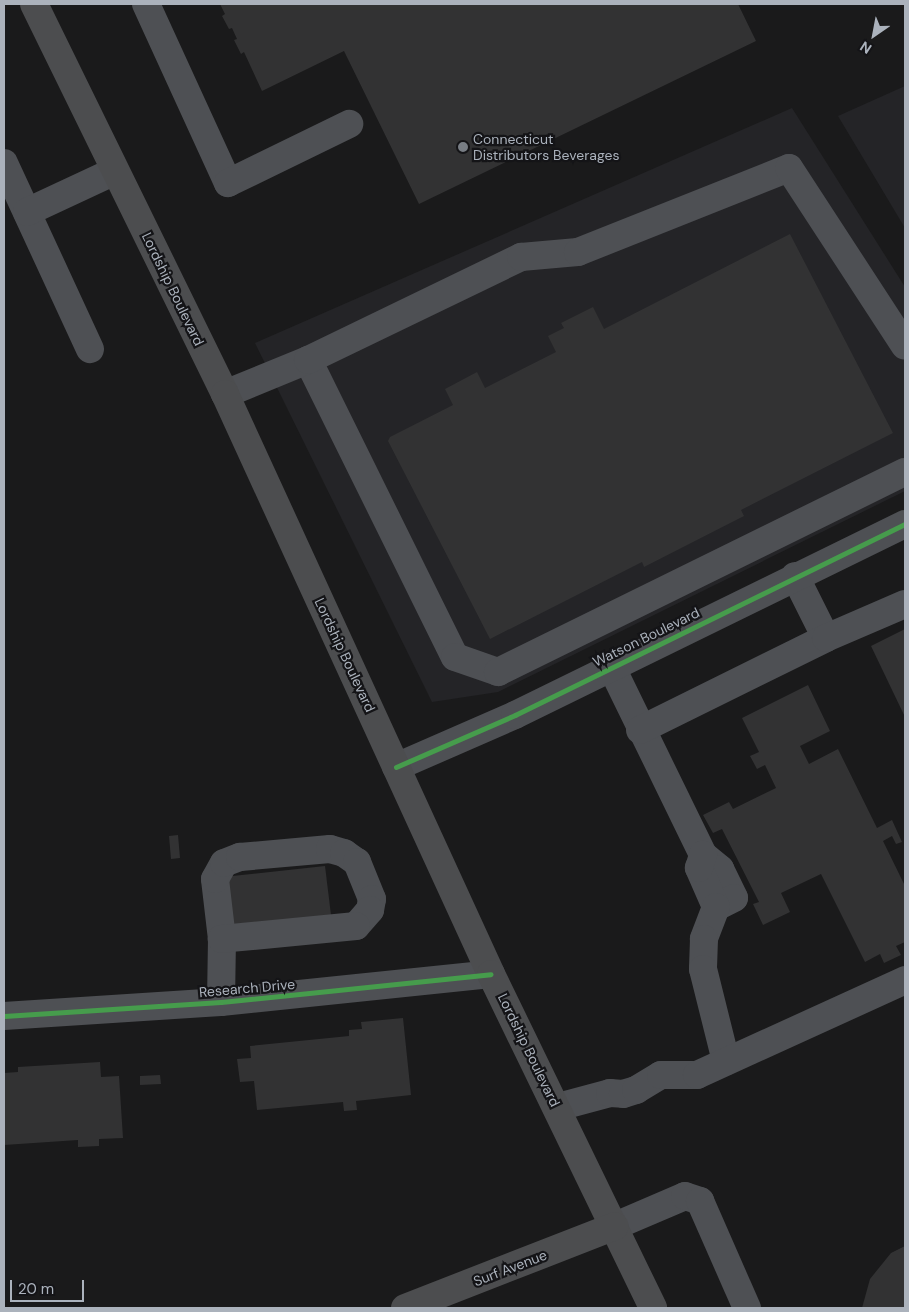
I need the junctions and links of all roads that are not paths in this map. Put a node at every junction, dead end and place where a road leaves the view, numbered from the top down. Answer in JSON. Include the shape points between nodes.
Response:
{"nodes":[{"id":1,"x":34,"y":4,"type":"edge"},
{"id":2,"x":146,"y":4,"type":"edge"},
{"id":3,"x":349,"y":124,"type":"dead end"},
{"id":4,"x":4,"y":163,"type":"edge"},
{"id":5,"x":115,"y":172,"type":"junction"},
{"id":6,"x":27,"y":212,"type":"junction"},
{"id":7,"x":905,"y":346,"type":"edge"},
{"id":8,"x":90,"y":350,"type":"dead end"},
{"id":9,"x":308,"y":360,"type":"junction"},
{"id":10,"x":225,"y":394,"type":"junction"},
{"id":11,"x":905,"y":472,"type":"edge"},
{"id":12,"x":905,"y":524,"type":"edge"},
{"id":13,"x":795,"y":576,"type":"junction"},
{"id":14,"x":905,"y":604,"type":"edge"},
{"id":15,"x":826,"y":638,"type":"junction"},
{"id":16,"x":611,"y":666,"type":"junction"},
{"id":17,"x":640,"y":730,"type":"junction"},
{"id":18,"x":396,"y":767,"type":"junction"},
{"id":19,"x":222,"y":938,"type":"junction"},
{"id":20,"x":491,"y":974,"type":"junction"},
{"id":21,"x":905,"y":980,"type":"edge"},
{"id":22,"x":221,"y":1002,"type":"junction"},
{"id":23,"x":4,"y":1016,"type":"edge"},
{"id":24,"x":726,"y":1061,"type":"junction"},
{"id":25,"x":558,"y":1108,"type":"junction"},
{"id":26,"x":615,"y":1226,"type":"junction"},
{"id":27,"x":406,"y":1308,"type":"edge"},
{"id":28,"x":653,"y":1308,"type":"edge"},
{"id":29,"x":747,"y":1308,"type":"edge"}],
"edges":[{"from":1,"to":5,"type":"main road","name":"Lordship Boulevard"},
{"from":2,"to":3,"type":"street","via":[[228,183]]},
{"from":4,"to":6,"type":"street"},
{"from":5,"to":6,"type":"street"},
{"from":5,"to":10,"type":"main road","name":"Lordship Boulevard"},
{"from":6,"to":8,"type":"street"},
{"from":7,"to":9,"type":"street","via":[[789,168],[578,252],[521,256]]},
{"from":9,"to":10,"type":"street"},
{"from":9,"to":11,"type":"street","via":[[455,657],[498,672]]},
{"from":10,"to":18,"type":"main road","name":"Lordship Boulevard"},
{"from":12,"to":13,"type":"street","name":"Watson Boulevard"},
{"from":13,"to":15,"type":"street"},
{"from":13,"to":16,"type":"street","name":"Watson Boulevard"},
{"from":14,"to":15,"type":"street"},
{"from":15,"to":17,"type":"street"},
{"from":16,"to":17,"type":"street"},
{"from":16,"to":18,"type":"street","name":"Watson Boulevard","via":[[514,715]]},
{"from":17,"to":24,"type":"street","via":[[703,855],[699,868],[716,907],[704,939],[703,969]]},
{"from":18,"to":20,"type":"main road","name":"Lordship Boulevard"},
{"from":19,"to":19,"type":"street","via":[[356,926],[370,910],[372,898],[357,862],[344,852],[330,849],[240,857],[224,863],[215,879]]},
{"from":19,"to":22,"type":"street"},
{"from":20,"to":22,"type":"street","name":"Research Drive"},
{"from":20,"to":25,"type":"main road","name":"Lordship Boulevard"},
{"from":21,"to":24,"type":"street"},
{"from":22,"to":23,"type":"street","name":"Research Drive"},
{"from":24,"to":25,"type":"street","via":[[698,1075],[661,1075],[636,1090],[610,1093]]},
{"from":25,"to":26,"type":"main road","name":"Lordship Boulevard"},
{"from":26,"to":27,"type":"main road","name":"Surf Avenue"},
{"from":26,"to":28,"type":"main road","name":"Lordship Boulevard"},
{"from":26,"to":29,"type":"street","via":[[685,1196],[700,1201]]}]}
